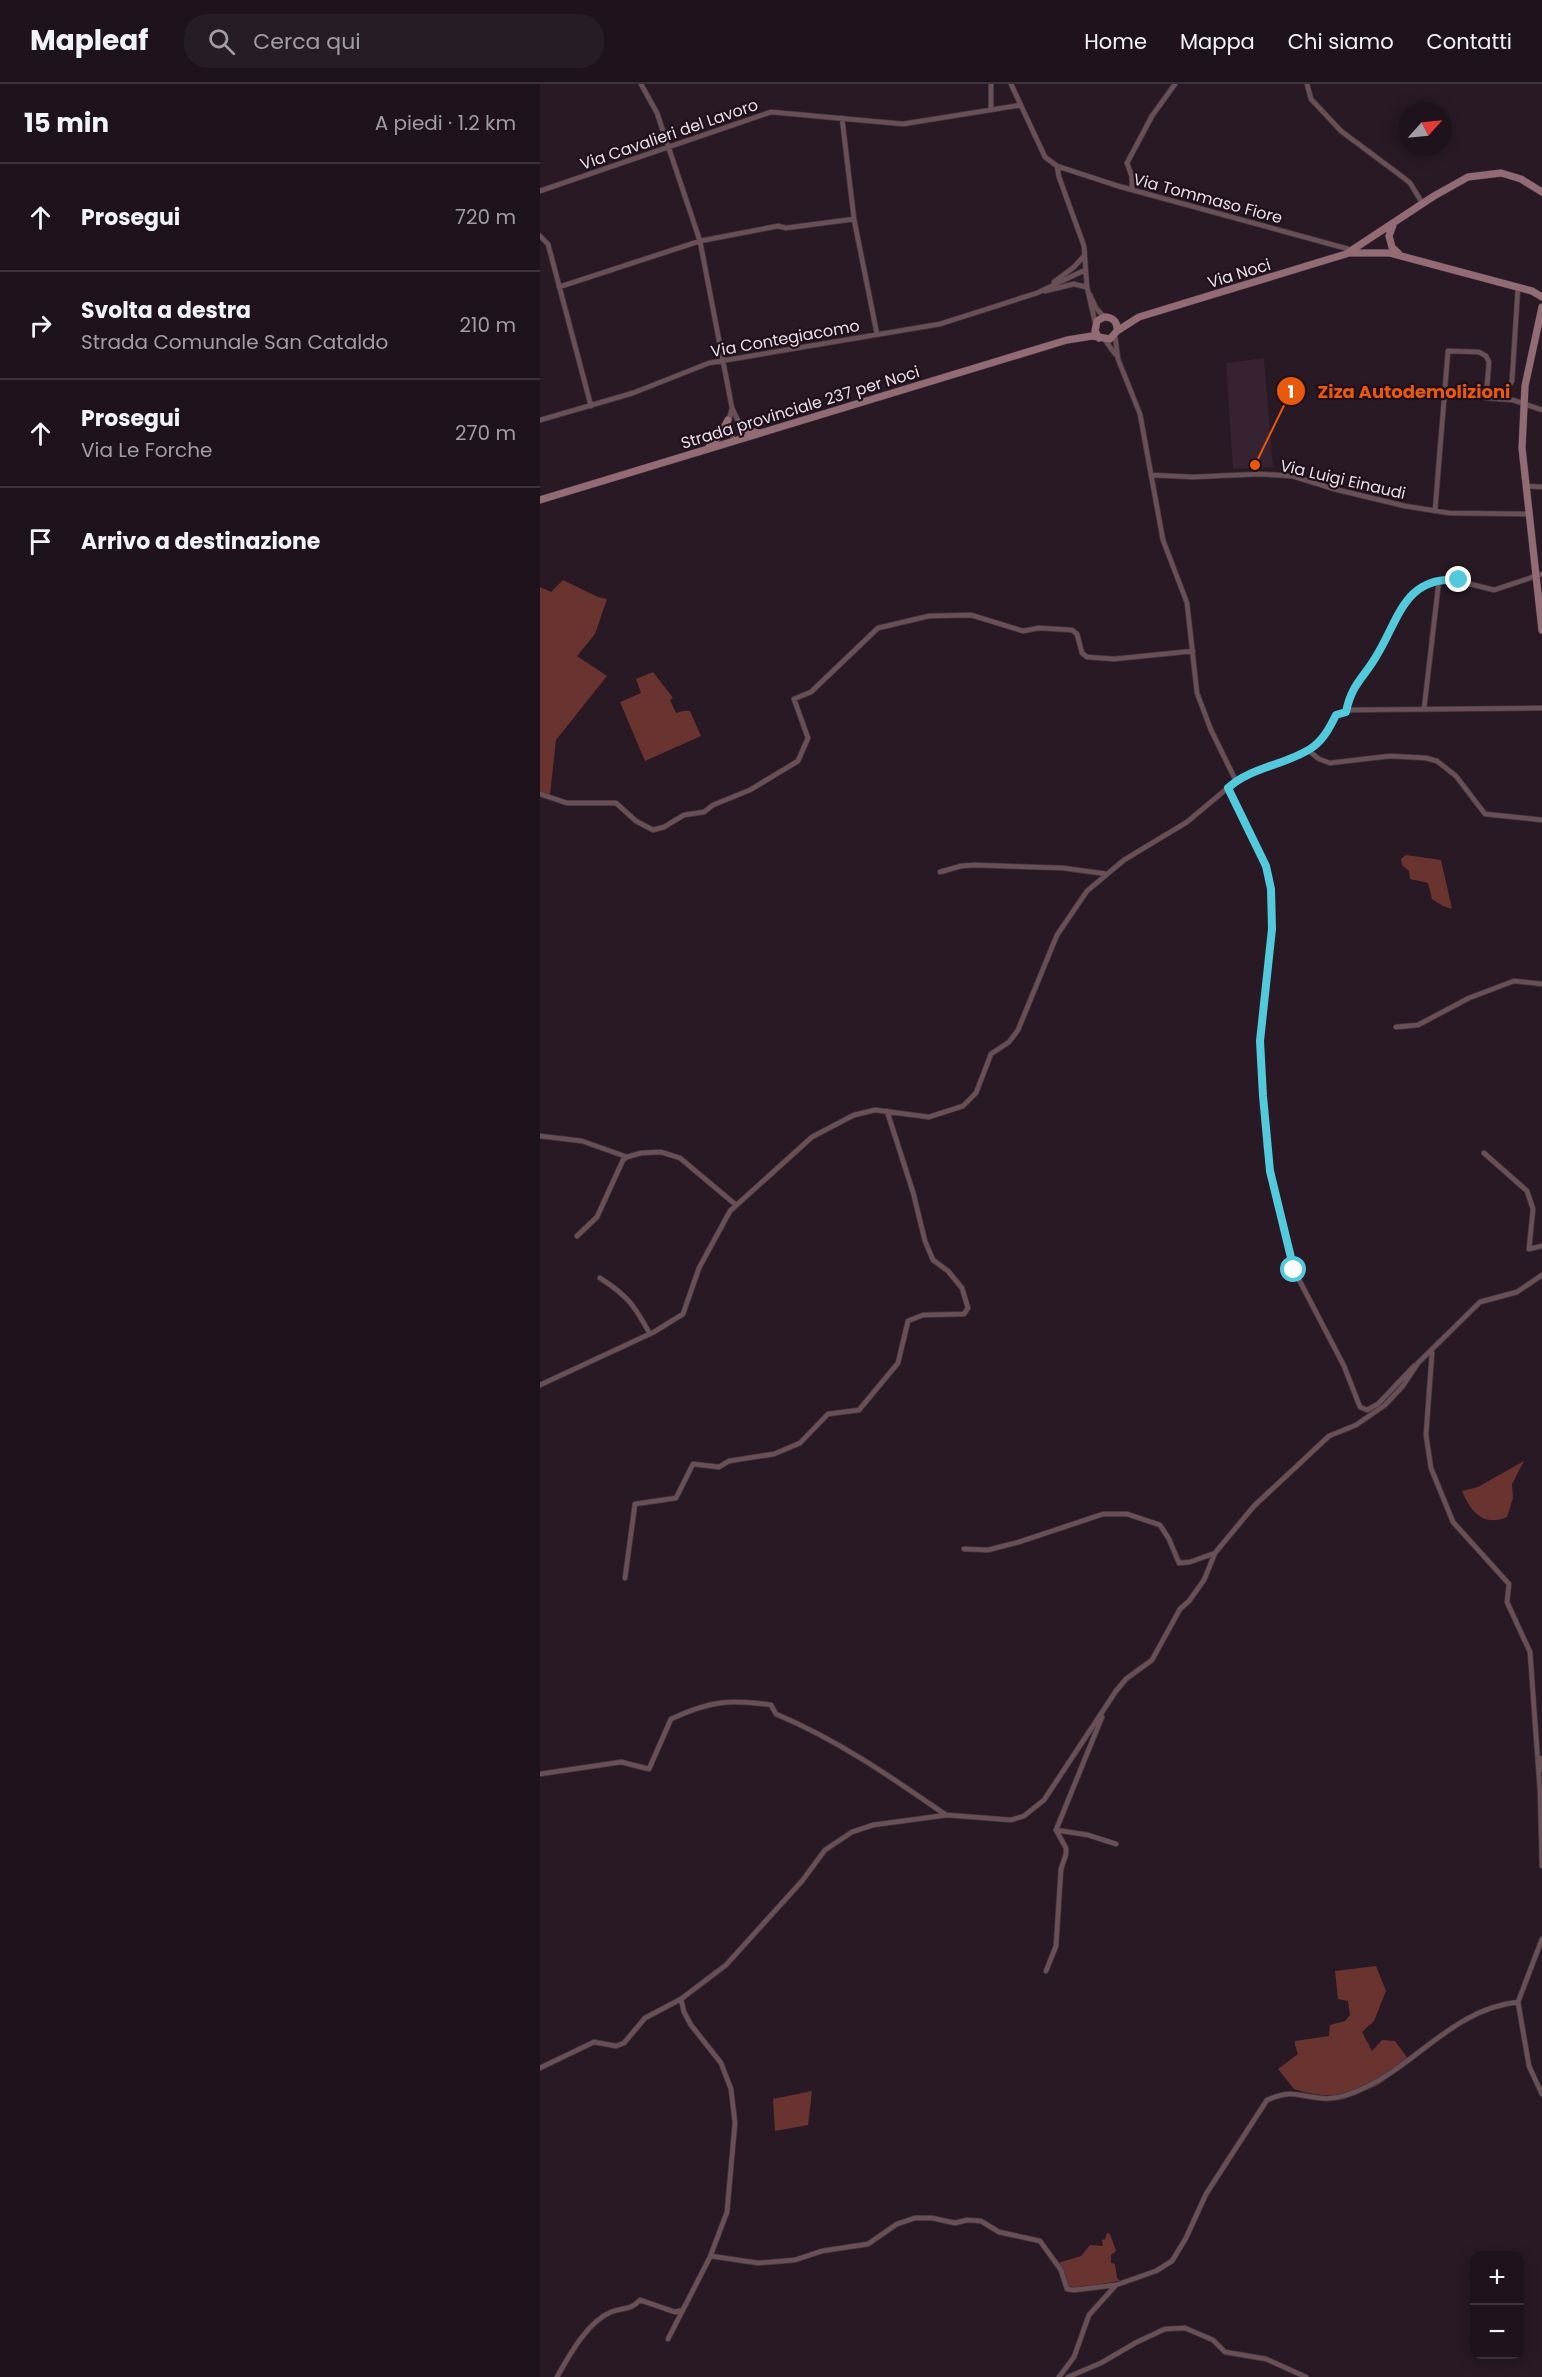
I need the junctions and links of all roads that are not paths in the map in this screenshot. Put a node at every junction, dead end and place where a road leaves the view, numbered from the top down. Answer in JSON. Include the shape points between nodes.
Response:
{"nodes":[{"id":1,"x":641,"y":84,"type":"edge"},
{"id":2,"x":991,"y":84,"type":"edge"},
{"id":3,"x":1011,"y":84,"type":"edge"},
{"id":4,"x":1175,"y":84,"type":"edge"},
{"id":5,"x":1307,"y":84,"type":"edge"},
{"id":6,"x":1021,"y":105,"type":"junction"},
{"id":7,"x":991,"y":110,"type":"junction"},
{"id":8,"x":842,"y":118,"type":"junction"},
{"id":9,"x":668,"y":148,"type":"junction"},
{"id":10,"x":1057,"y":166,"type":"junction"},
{"id":11,"x":1540,"y":189,"type":"edge"},
{"id":12,"x":1132,"y":190,"type":"junction"},
{"id":13,"x":540,"y":191,"type":"edge"},
{"id":14,"x":1423,"y":204,"type":"junction"},
{"id":15,"x":854,"y":219,"type":"junction"},
{"id":16,"x":1393,"y":225,"type":"junction"},
{"id":17,"x":540,"y":236,"type":"edge"},
{"id":18,"x":700,"y":241,"type":"junction"},
{"id":19,"x":1349,"y":252,"type":"junction"},
{"id":20,"x":1403,"y":256,"type":"junction"},
{"id":21,"x":1083,"y":257,"type":"junction"},
{"id":22,"x":1085,"y":270,"type":"junction"},
{"id":23,"x":559,"y":287,"type":"junction"},
{"id":24,"x":1087,"y":287,"type":"junction"},
{"id":25,"x":1518,"y":287,"type":"junction"},
{"id":26,"x":1532,"y":291,"type":"junction"},
{"id":27,"x":1037,"y":293,"type":"junction"},
{"id":28,"x":1542,"y":297,"type":"edge"},
{"id":29,"x":1541,"y":308,"type":"edge"},
{"id":30,"x":1139,"y":317,"type":"junction"},
{"id":31,"x":1108,"y":318,"type":"junction"},
{"id":32,"x":1095,"y":324,"type":"junction"},
{"id":33,"x":1116,"y":333,"type":"junction"},
{"id":34,"x":878,"y":334,"type":"junction"},
{"id":35,"x":1102,"y":339,"type":"junction"},
{"id":36,"x":1067,"y":340,"type":"junction"},
{"id":37,"x":1118,"y":359,"type":"junction"},
{"id":38,"x":724,"y":361,"type":"junction"},
{"id":39,"x":1497,"y":398,"type":"junction"},
{"id":40,"x":1524,"y":405,"type":"junction"},
{"id":41,"x":591,"y":406,"type":"junction"},
{"id":42,"x":732,"y":408,"type":"junction"},
{"id":43,"x":1542,"y":410,"type":"edge"},
{"id":44,"x":540,"y":420,"type":"edge"},
{"id":45,"x":728,"y":420,"type":"junction"},
{"id":46,"x":739,"y":423,"type":"junction"},
{"id":47,"x":759,"y":433,"type":"junction"},
{"id":48,"x":737,"y":440,"type":"junction"},
{"id":49,"x":708,"y":449,"type":"junction"},
{"id":50,"x":1151,"y":475,"type":"junction"},
{"id":51,"x":1526,"y":486,"type":"junction"},
{"id":52,"x":1542,"y":487,"type":"edge"},
{"id":53,"x":540,"y":500,"type":"edge"},
{"id":54,"x":1435,"y":511,"type":"junction"},
{"id":55,"x":1529,"y":514,"type":"junction"},
{"id":56,"x":1533,"y":549,"type":"junction"},
{"id":57,"x":1542,"y":553,"type":"edge"},
{"id":58,"x":1539,"y":575,"type":"edge"},
{"id":59,"x":1439,"y":580,"type":"junction"},
{"id":60,"x":1542,"y":630,"type":"edge"},
{"id":61,"x":1193,"y":651,"type":"junction"},
{"id":62,"x":1542,"y":708,"type":"edge"},
{"id":63,"x":1424,"y":709,"type":"junction"},
{"id":64,"x":1346,"y":712,"type":"junction"},
{"id":65,"x":1308,"y":750,"type":"junction"},
{"id":66,"x":1236,"y":782,"type":"junction"},
{"id":67,"x":1228,"y":788,"type":"junction"},
{"id":68,"x":540,"y":794,"type":"edge"},
{"id":69,"x":1542,"y":820,"type":"edge"},
{"id":70,"x":940,"y":872,"type":"dead end"},
{"id":71,"x":1107,"y":874,"type":"junction"},
{"id":72,"x":1542,"y":984,"type":"edge"},
{"id":73,"x":1396,"y":1027,"type":"dead end"},
{"id":74,"x":887,"y":1111,"type":"junction"},
{"id":75,"x":540,"y":1136,"type":"edge"},
{"id":76,"x":1484,"y":1153,"type":"dead end"},
{"id":77,"x":627,"y":1158,"type":"junction"},
{"id":78,"x":736,"y":1205,"type":"junction"},
{"id":79,"x":577,"y":1236,"type":"dead end"},
{"id":80,"x":1542,"y":1246,"type":"edge"},
{"id":81,"x":1542,"y":1275,"type":"edge"},
{"id":82,"x":600,"y":1278,"type":"dead end"},
{"id":83,"x":650,"y":1334,"type":"junction"},
{"id":84,"x":1432,"y":1352,"type":"junction"},
{"id":85,"x":1419,"y":1363,"type":"junction"},
{"id":86,"x":540,"y":1385,"type":"edge"},
{"id":87,"x":964,"y":1549,"type":"dead end"},
{"id":88,"x":1215,"y":1553,"type":"junction"},
{"id":89,"x":625,"y":1578,"type":"dead end"},
{"id":90,"x":1108,"y":1704,"type":"junction"},
{"id":91,"x":1542,"y":1758,"type":"edge"},
{"id":92,"x":540,"y":1774,"type":"edge"},
{"id":93,"x":1540,"y":1791,"type":"junction"},
{"id":94,"x":947,"y":1815,"type":"junction"},
{"id":95,"x":1056,"y":1830,"type":"junction"},
{"id":96,"x":1116,"y":1844,"type":"dead end"},
{"id":97,"x":1542,"y":1866,"type":"edge"},
{"id":98,"x":1542,"y":1939,"type":"edge"},
{"id":99,"x":1046,"y":1971,"type":"dead end"},
{"id":100,"x":681,"y":2000,"type":"junction"},
{"id":101,"x":1518,"y":2002,"type":"junction"},
{"id":102,"x":540,"y":2068,"type":"edge"},
{"id":103,"x":1542,"y":2094,"type":"edge"},
{"id":104,"x":711,"y":2256,"type":"junction"},
{"id":105,"x":1116,"y":2285,"type":"junction"},
{"id":106,"x":683,"y":2310,"type":"junction"},
{"id":107,"x":668,"y":2339,"type":"dead end"},
{"id":108,"x":557,"y":2377,"type":"edge"},
{"id":109,"x":1059,"y":2377,"type":"edge"},
{"id":110,"x":1068,"y":2377,"type":"edge"},
{"id":111,"x":1306,"y":2377,"type":"edge"}],
"edges":[{"from":1,"to":9,"type":"street","via":[[655,107]]},
{"from":2,"to":7,"type":"street"},
{"from":3,"to":6,"type":"street"},
{"from":4,"to":12,"type":"street","via":[[1152,116],[1127,163]]},
{"from":5,"to":14,"type":"street","via":[[1311,99],[1341,131],[1410,183]]},
{"from":6,"to":7,"type":"street","name":"Via Cavalieri del Lavoro"},
{"from":6,"to":10,"type":"street","via":[[1045,157]]},
{"from":7,"to":8,"type":"street","name":"Via Cavalieri del Lavoro","via":[[903,124]]},
{"from":8,"to":9,"type":"street","name":"Via Cavalieri del Lavoro","via":[[771,112]]},
{"from":8,"to":15,"type":"street"},
{"from":9,"to":13,"type":"street","name":"Via Cavalieri del Lavoro"},
{"from":9,"to":18,"type":"street"},
{"from":10,"to":12,"type":"street","name":"Via Tommaso Fiore"},
{"from":10,"to":21,"type":"street","via":[[1084,246]]},
{"from":11,"to":14,"type":"main road","name":"Via Noci","via":[[1501,173],[1484,174],[1468,177]]},
{"from":12,"to":19,"type":"street","name":"Via Tommaso Fiore"},
{"from":14,"to":16,"type":"main road","name":"Via Noci"},
{"from":15,"to":18,"type":"street","via":[[778,226]]},
{"from":15,"to":34,"type":"street"},
{"from":16,"to":19,"type":"main road","name":"Via Noci"},
{"from":16,"to":20,"type":"main road","via":[[1390,243]]},
{"from":17,"to":23,"type":"street","via":[[548,244]]},
{"from":18,"to":23,"type":"street"},
{"from":18,"to":38,"type":"street"},
{"from":19,"to":20,"type":"main road"},
{"from":19,"to":30,"type":"main road","name":"Via Noci"},
{"from":20,"to":25,"type":"main road"},
{"from":21,"to":22,"type":"street"},
{"from":21,"to":27,"type":"street","name":"Via Contegiacomo"},
{"from":22,"to":24,"type":"street"},
{"from":22,"to":27,"type":"street","name":"Via Contegiacomo"},
{"from":23,"to":41,"type":"street"},
{"from":24,"to":27,"type":"street","name":"Via Contegiacomo","via":[[1074,284]]},
{"from":24,"to":31,"type":"street","via":[[1096,308]]},
{"from":24,"to":32,"type":"street"},
{"from":25,"to":26,"type":"main road"},
{"from":25,"to":39,"type":"street","via":[[1512,381]]},
{"from":26,"to":28,"type":"main road"},
{"from":26,"to":29,"type":"main road"},
{"from":27,"to":34,"type":"street","name":"Via Contegiacomo","via":[[940,324]]},
{"from":29,"to":40,"type":"main road"},
{"from":30,"to":31,"type":"main road","name":"Via Noci"},
{"from":30,"to":33,"type":"main road","name":"Via Noci"},
{"from":31,"to":32,"type":"main road"},
{"from":31,"to":33,"type":"main road","via":[[1117,325]]},
{"from":32,"to":35,"type":"main road"},
{"from":32,"to":36,"type":"main road","name":"Strada provinciale 237 per Noci"},
{"from":33,"to":35,"type":"main road"},
{"from":33,"to":37,"type":"street"},
{"from":34,"to":38,"type":"street","name":"Via Contegiacomo"},
{"from":35,"to":36,"type":"main road","name":"Strada provinciale 237 per Noci","via":[[1084,336]]},
{"from":35,"to":37,"type":"street"},
{"from":36,"to":47,"type":"main road","name":"Strada provinciale 237 per Noci"},
{"from":37,"to":50,"type":"street","via":[[1140,414]]},
{"from":38,"to":41,"type":"street","name":"Via Contegiacomo"},
{"from":38,"to":42,"type":"street"},
{"from":39,"to":40,"type":"street"},
{"from":39,"to":54,"type":"street","via":[[1486,398],[1486,356],[1479,351],[1448,351]]},
{"from":40,"to":43,"type":"street"},
{"from":40,"to":51,"type":"main road","via":[[1522,448]]},
{"from":41,"to":44,"type":"street","name":"Via Contegiacomo"},
{"from":42,"to":45,"type":"street"},
{"from":42,"to":46,"type":"street"},
{"from":45,"to":48,"type":"street","via":[[728,429]]},
{"from":45,"to":49,"type":"main road"},
{"from":46,"to":47,"type":"main road","via":[[748,431]]},
{"from":46,"to":48,"type":"street"},
{"from":47,"to":48,"type":"main road","name":"Strada provinciale 237 per Noci"},
{"from":48,"to":49,"type":"main road","name":"Strada provinciale 237 per Noci"},
{"from":49,"to":53,"type":"main road","name":"Strada provinciale 237 per Noci"},
{"from":50,"to":54,"type":"street","name":"Via Luigi Einaudi","via":[[1292,476]]},
{"from":50,"to":61,"type":"street","via":[[1162,540],[1187,603]]},
{"from":51,"to":52,"type":"street"},
{"from":51,"to":55,"type":"main road"},
{"from":54,"to":55,"type":"street","name":"Via Luigi Einaudi"},
{"from":55,"to":56,"type":"main road"},
{"from":56,"to":57,"type":"street"},
{"from":56,"to":58,"type":"main road"},
{"from":58,"to":59,"type":"street","via":[[1494,591],[1459,580]]},
{"from":58,"to":60,"type":"main road"},
{"from":59,"to":63,"type":"street"},
{"from":59,"to":64,"type":"street","via":[[1420,588],[1401,607],[1375,659],[1354,687]]},
{"from":61,"to":66,"type":"street","via":[[1197,693]]},
{"from":61,"to":68,"type":"street","via":[[1114,659],[1087,657],[1072,630],[1023,631],[971,615],[929,616],[889,624],[878,628],[811,692],[794,699],[808,738],[798,761],[750,790],[653,831],[616,803],[567,803]]},
{"from":62,"to":63,"type":"street"},
{"from":63,"to":64,"type":"street"},
{"from":64,"to":65,"type":"street","via":[[1336,715],[1326,734]]},
{"from":65,"to":66,"type":"street"},
{"from":65,"to":69,"type":"street","via":[[1330,763],[1390,756],[1437,761],[1456,776],[1485,814]]},
{"from":66,"to":67,"type":"street"},
{"from":67,"to":71,"type":"street","via":[[1187,822]]},
{"from":67,"to":85,"type":"street","via":[[1266,866],[1271,889],[1272,929],[1260,1041],[1263,1096],[1270,1171],[1294,1270],[1363,1410],[1378,1404]]},
{"from":70,"to":71,"type":"street","via":[[974,865],[1063,868]]},
{"from":71,"to":74,"type":"street","via":[[1087,891],[1056,935],[1018,1030],[991,1054],[972,1100],[929,1117]]},
{"from":72,"to":73,"type":"street","via":[[1514,981],[1468,998],[1418,1025]]},
{"from":74,"to":78,"type":"street","via":[[854,1115],[822,1131]]},
{"from":74,"to":89,"type":"street","via":[[925,1241],[933,1260],[962,1288],[968,1308],[964,1314],[922,1315],[908,1321],[898,1363],[858,1410],[828,1414],[800,1443],[774,1454],[729,1461],[719,1467],[693,1464],[676,1498],[635,1504]]},
{"from":75,"to":77,"type":"street","via":[[582,1140]]},
{"from":76,"to":80,"type":"street","via":[[1527,1191],[1533,1209],[1529,1249]]},
{"from":77,"to":78,"type":"street","via":[[661,1152],[680,1158]]},
{"from":77,"to":79,"type":"street","via":[[597,1217]]},
{"from":78,"to":83,"type":"street","via":[[704,1258],[683,1314]]},
{"from":81,"to":84,"type":"street","via":[[1516,1292],[1480,1302]]},
{"from":82,"to":83,"type":"street","via":[[633,1304]]},
{"from":83,"to":86,"type":"street"},
{"from":84,"to":85,"type":"street"},
{"from":84,"to":93,"type":"street","via":[[1426,1434],[1431,1468],[1453,1522],[1509,1584],[1507,1602],[1530,1652]]},
{"from":85,"to":88,"type":"street","via":[[1385,1405],[1356,1425],[1329,1436],[1254,1506]]},
{"from":87,"to":88,"type":"street","via":[[988,1550],[1103,1514],[1127,1514],[1160,1525],[1179,1563]]},
{"from":88,"to":90,"type":"street","via":[[1204,1580],[1180,1609],[1152,1660],[1126,1679]]},
{"from":90,"to":94,"type":"street","via":[[1034,1810],[1011,1820]]},
{"from":90,"to":95,"type":"street"},
{"from":91,"to":93,"type":"street"},
{"from":92,"to":94,"type":"street","via":[[621,1761],[649,1769],[671,1719],[699,1707],[738,1701],[771,1705],[776,1714],[842,1746]]},
{"from":93,"to":97,"type":"street"},
{"from":94,"to":100,"type":"street","via":[[873,1825],[852,1832],[825,1850],[726,1965]]},
{"from":95,"to":96,"type":"street"},
{"from":95,"to":99,"type":"street","via":[[1066,1854],[1061,1869],[1056,1946]]},
{"from":98,"to":101,"type":"street"},
{"from":100,"to":102,"type":"street","via":[[645,2018],[624,2043],[616,2046],[594,2042]]},
{"from":100,"to":104,"type":"street","via":[[691,2025],[721,2063],[734,2101],[728,2212]]},
{"from":101,"to":103,"type":"street","via":[[1529,2066]]},
{"from":101,"to":105,"type":"street","via":[[1491,2007],[1473,2016],[1444,2032],[1385,2076],[1341,2098],[1298,2093],[1267,2100],[1206,2194],[1172,2261]]},
{"from":104,"to":105,"type":"street","via":[[784,2262],[868,2244],[897,2224],[915,2218],[956,2223],[981,2221],[999,2232],[1040,2241],[1061,2270],[1067,2289]]},
{"from":104,"to":106,"type":"street"},
{"from":105,"to":109,"type":"street","via":[[1089,2315],[1074,2357]]},
{"from":106,"to":107,"type":"street"},
{"from":106,"to":108,"type":"street","via":[[675,2312],[640,2300],[634,2307],[610,2312],[573,2348]]},
{"from":110,"to":111,"type":"street","via":[[1165,2329],[1185,2328],[1213,2340],[1225,2352],[1266,2359]]}]}
